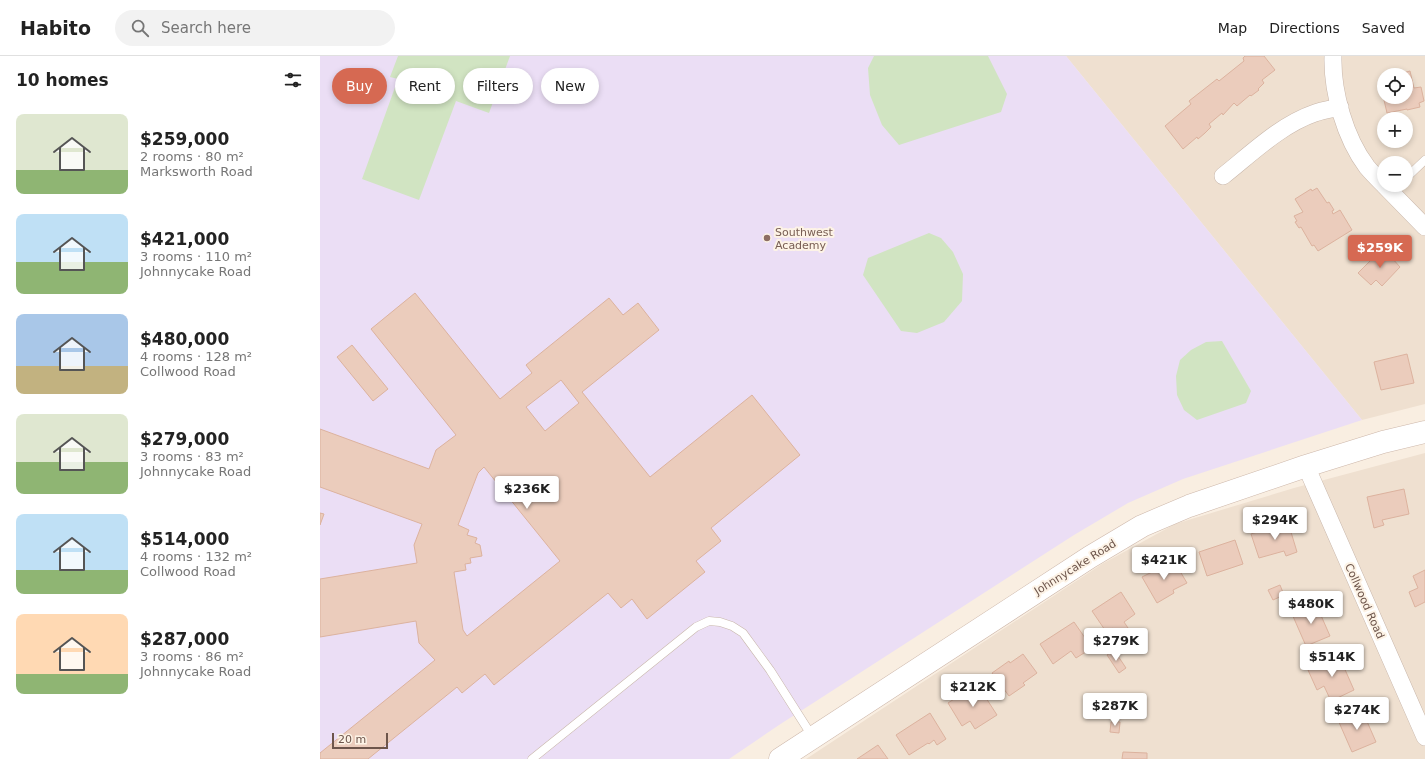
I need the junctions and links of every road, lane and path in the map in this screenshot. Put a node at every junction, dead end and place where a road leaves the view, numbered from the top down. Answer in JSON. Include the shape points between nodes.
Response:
{"nodes":[{"id":1,"x":1333,"y":56,"type":"edge"},
{"id":2,"x":1340,"y":107,"type":"junction"},
{"id":3,"x":1425,"y":160,"type":"edge"},
{"id":4,"x":1413,"y":171,"type":"edge"},
{"id":5,"x":1223,"y":176,"type":"dead end"},
{"id":6,"x":1377,"y":176,"type":"edge"},
{"id":7,"x":1394,"y":192,"type":"edge"},
{"id":8,"x":1425,"y":227,"type":"edge"},
{"id":9,"x":1425,"y":432,"type":"edge"},
{"id":10,"x":1306,"y":466,"type":"junction"},
{"id":11,"x":812,"y":737,"type":"junction"},
{"id":12,"x":1425,"y":737,"type":"edge"},
{"id":13,"x":532,"y":759,"type":"edge"},
{"id":14,"x":780,"y":759,"type":"edge"}],
"edges":[{"from":1,"to":2,"type":"street","via":[[1333,77]]},
{"from":2,"to":5,"type":"street","via":[[1315,113],[1296,122],[1276,134]]},
{"from":2,"to":6,"type":"street","via":[[1350,139],[1367,166]]},
{"from":3,"to":4,"type":"lane"},
{"from":7,"to":8,"type":"street"},
{"from":9,"to":10,"type":"main road","name":"Johnnycake Road"},
{"from":10,"to":11,"type":"main road","name":"Johnnycake Road","via":[[1189,506],[1142,526],[1083,561]]},
{"from":10,"to":12,"type":"street","name":"Collwood Road"},
{"from":11,"to":13,"type":"lane","via":[[770,670],[743,633],[732,626],[709,621],[696,627]]},
{"from":11,"to":14,"type":"main road","name":"Johnnycake Road"}]}
